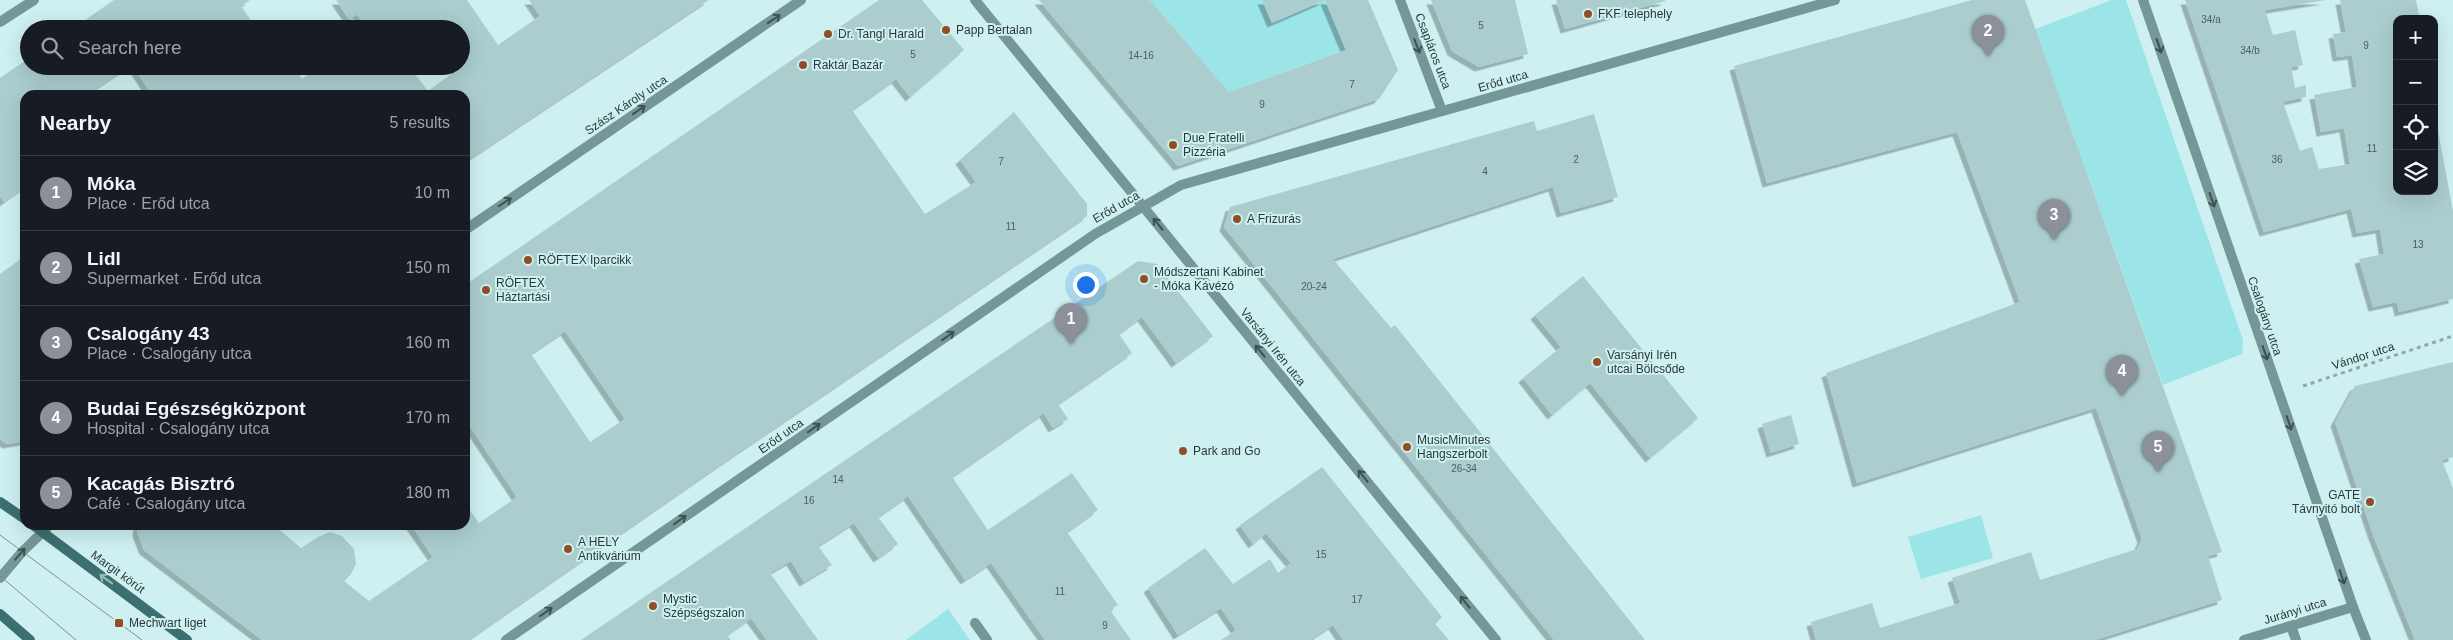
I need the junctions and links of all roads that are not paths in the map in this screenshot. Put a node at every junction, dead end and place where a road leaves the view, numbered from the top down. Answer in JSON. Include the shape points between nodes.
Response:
{"nodes":[{"id":1,"x":34,"y":0,"type":"edge"},
{"id":2,"x":801,"y":0,"type":"edge"},
{"id":3,"x":975,"y":0,"type":"edge"},
{"id":4,"x":1400,"y":0,"type":"edge"},
{"id":5,"x":1835,"y":0,"type":"edge"},
{"id":6,"x":2143,"y":0,"type":"edge"},
{"id":7,"x":0,"y":22,"type":"edge"},
{"id":8,"x":1442,"y":111,"type":"junction"},
{"id":9,"x":1144,"y":206,"type":"junction"},
{"id":10,"x":470,"y":227,"type":"edge"},
{"id":11,"x":0,"y":502,"type":"edge"},
{"id":12,"x":20,"y":516,"type":"edge"},
{"id":13,"x":44,"y":530,"type":"edge"},
{"id":14,"x":49,"y":530,"type":"edge"},
{"id":15,"x":0,"y":578,"type":"edge"},
{"id":16,"x":2353,"y":606,"type":"junction"},
{"id":17,"x":0,"y":614,"type":"edge"},
{"id":18,"x":974,"y":623,"type":"dead end"},
{"id":19,"x":2291,"y":626,"type":"junction"},
{"id":20,"x":30,"y":640,"type":"edge"},
{"id":21,"x":187,"y":640,"type":"edge"},
{"id":22,"x":506,"y":640,"type":"edge"},
{"id":23,"x":987,"y":640,"type":"edge"},
{"id":24,"x":1496,"y":640,"type":"edge"},
{"id":25,"x":2244,"y":640,"type":"edge"},
{"id":26,"x":2296,"y":640,"type":"edge"},
{"id":27,"x":2366,"y":640,"type":"edge"}],
"edges":[{"from":1,"to":7,"type":"street"},
{"from":10,"to":2,"type":"street","name":"Szász Károly utca","one_way":true},
{"from":3,"to":9,"type":"street","name":"Varsányi Irén utca"},
{"from":4,"to":8,"type":"street","name":"Csapláros utca","one_way":true},
{"from":5,"to":8,"type":"street","name":"Erőd utca"},
{"from":6,"to":16,"type":"street","name":"Csalogány utca","one_way":true},
{"from":8,"to":9,"type":"street","name":"Erőd utca","via":[[1181,185]]},
{"from":22,"to":9,"type":"street","name":"Erőd utca","one_way":true,"via":[[1095,234]]},
{"from":24,"to":9,"type":"street","name":"Varsányi Irén utca","one_way":true},
{"from":11,"to":12,"type":"main road"},
{"from":15,"to":13,"type":"street","one_way":true},
{"from":21,"to":14,"type":"main road","name":"Margit körút","one_way":true},
{"from":16,"to":19,"type":"street","name":"Jurányi utca"},
{"from":16,"to":27,"type":"street","name":"Csalogány utca"},
{"from":17,"to":20,"type":"main road"},
{"from":18,"to":23,"type":"street"},
{"from":19,"to":25,"type":"street","name":"Jurányi utca"},
{"from":19,"to":26,"type":"street"}]}
